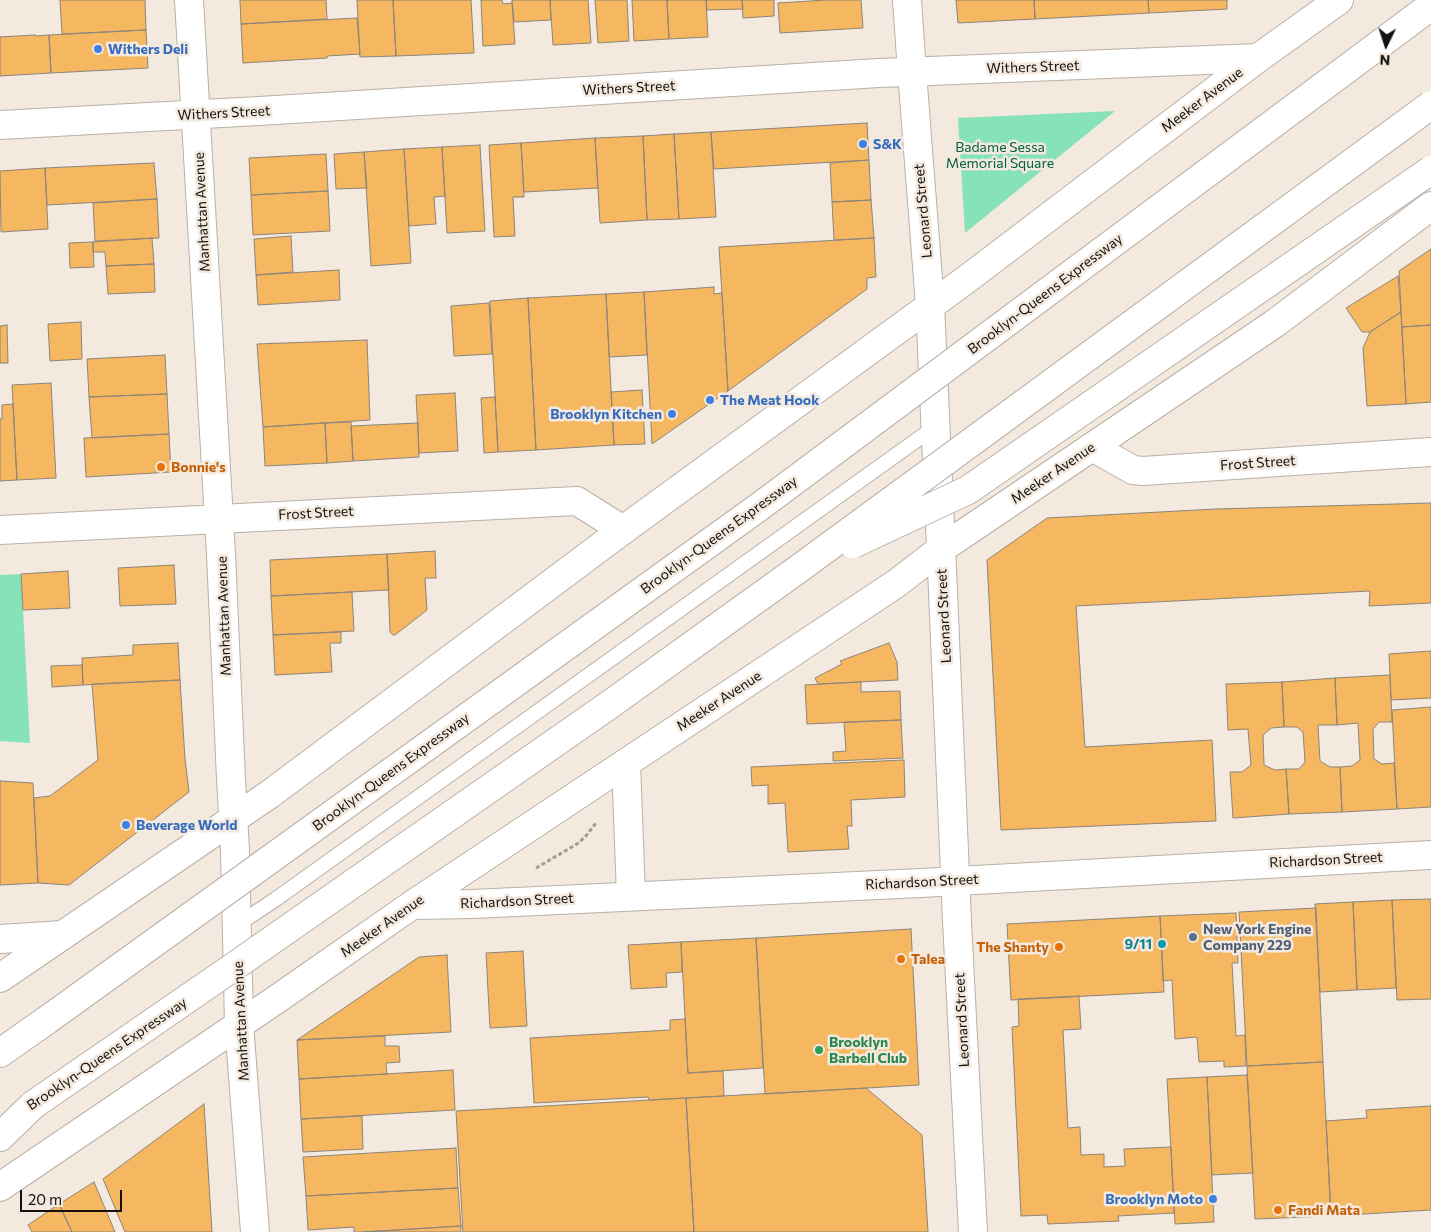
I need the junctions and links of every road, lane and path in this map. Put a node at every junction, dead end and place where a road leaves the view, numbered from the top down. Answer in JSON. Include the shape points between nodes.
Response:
{"nodes":[{"id":1,"x":190,"y":0,"type":"edge"},
{"id":2,"x":907,"y":0,"type":"edge"},
{"id":3,"x":1338,"y":0,"type":"edge"},
{"id":4,"x":1431,"y":6,"type":"edge"},
{"id":5,"x":1258,"y":58,"type":"junction"},
{"id":6,"x":912,"y":72,"type":"junction"},
{"id":7,"x":1431,"y":105,"type":"edge"},
{"id":8,"x":196,"y":114,"type":"junction"},
{"id":9,"x":0,"y":125,"type":"edge"},
{"id":10,"x":1431,"y":170,"type":"edge"},
{"id":11,"x":1431,"y":206,"type":"edge"},
{"id":12,"x":930,"y":305,"type":"junction"},
{"id":13,"x":935,"y":427,"type":"junction"},
{"id":14,"x":1092,"y":446,"type":"junction"},
{"id":15,"x":1431,"y":452,"type":"edge"},
{"id":16,"x":219,"y":518,"type":"junction"},
{"id":17,"x":0,"y":530,"type":"edge"},
{"id":18,"x":623,"y":530,"type":"junction"},
{"id":19,"x":941,"y":549,"type":"junction"},
{"id":20,"x":797,"y":570,"type":"junction"},
{"id":21,"x":626,"y":763,"type":"junction"},
{"id":22,"x":233,"y":819,"type":"junction"},
{"id":23,"x":597,"y":821,"type":"dead end"},
{"id":24,"x":1431,"y":855,"type":"edge"},
{"id":25,"x":534,"y":870,"type":"dead end"},
{"id":26,"x":955,"y":880,"type":"junction"},
{"id":27,"x":631,"y":896,"type":"junction"},
{"id":28,"x":412,"y":905,"type":"junction"},
{"id":29,"x":237,"y":925,"type":"junction"},
{"id":30,"x":63,"y":935,"type":"junction"},
{"id":31,"x":0,"y":939,"type":"edge"},
{"id":32,"x":0,"y":978,"type":"edge"},
{"id":33,"x":48,"y":1020,"type":"junction"},
{"id":34,"x":239,"y":1024,"type":"junction"},
{"id":35,"x":0,"y":1044,"type":"edge"},
{"id":36,"x":0,"y":1053,"type":"edge"},
{"id":37,"x":32,"y":1104,"type":"junction"},
{"id":38,"x":0,"y":1127,"type":"edge"},
{"id":39,"x":0,"y":1137,"type":"edge"},
{"id":40,"x":0,"y":1187,"type":"edge"},
{"id":41,"x":255,"y":1232,"type":"edge"},
{"id":42,"x":974,"y":1232,"type":"edge"}],
"edges":[{"from":1,"to":8,"type":"main road","name":"Manhattan Avenue"},
{"from":2,"to":6,"type":"main road","name":"Leonard Street"},
{"from":3,"to":5,"type":"main road","name":"Meeker Avenue"},
{"from":4,"to":33,"type":"main road","name":"Brooklyn-Queens Expressway","bridge":true,"via":[[759,506]]},
{"from":5,"to":6,"type":"main road","name":"Withers Street"},
{"from":5,"to":12,"type":"main road","name":"Meeker Avenue"},
{"from":6,"to":8,"type":"main road","name":"Withers Street"},
{"from":6,"to":12,"type":"main road","name":"Leonard Street"},
{"from":7,"to":20,"type":"main road","name":"Brooklyn-Queens Expressway","bridge":true},
{"from":8,"to":9,"type":"main road","name":"Withers Street"},
{"from":8,"to":16,"type":"main road","name":"Manhattan Avenue"},
{"from":10,"to":20,"type":"main road","bridge":true,"via":[[968,490]]},
{"from":11,"to":14,"type":"main road","name":"Meeker Avenue","via":[[1274,324]]},
{"from":12,"to":13,"type":"main road","name":"Leonard Street"},
{"from":12,"to":18,"type":"main road","name":"Meeker Avenue"},
{"from":13,"to":19,"type":"main road","name":"Leonard Street"},
{"from":13,"to":29,"type":"lane"},
{"from":14,"to":15,"type":"main road","name":"Frost Street","via":[[1133,470],[1143,471]]},
{"from":14,"to":19,"type":"main road","name":"Meeker Avenue"},
{"from":16,"to":17,"type":"main road","name":"Frost Street"},
{"from":16,"to":18,"type":"main road","name":"Frost Street","via":[[576,501]]},
{"from":16,"to":22,"type":"main road","name":"Manhattan Avenue"},
{"from":18,"to":22,"type":"main road","name":"Meeker Avenue"},
{"from":19,"to":21,"type":"main road","name":"Meeker Avenue","via":[[897,583]]},
{"from":19,"to":26,"type":"main road","name":"Leonard Street"},
{"from":20,"to":37,"type":"main road","name":"Brooklyn-Queens Expressway","bridge":true,"via":[[604,709]]},
{"from":21,"to":27,"type":"main road"},
{"from":21,"to":28,"type":"main road","name":"Meeker Avenue"},
{"from":22,"to":29,"type":"main road","name":"Manhattan Avenue"},
{"from":22,"to":30,"type":"main road","name":"Meeker Avenue"},
{"from":23,"to":25,"type":"path","via":[[585,838]]},
{"from":24,"to":26,"type":"main road","name":"Richardson Street"},
{"from":26,"to":27,"type":"main road","name":"Richardson Street"},
{"from":26,"to":42,"type":"main road","name":"Leonard Street"},
{"from":27,"to":28,"type":"main road","name":"Richardson Street"},
{"from":28,"to":34,"type":"main road","name":"Meeker Avenue"},
{"from":29,"to":34,"type":"main road","name":"Manhattan Avenue"},
{"from":30,"to":31,"type":"main road"},
{"from":30,"to":32,"type":"main road","name":"Meeker Avenue"},
{"from":33,"to":35,"type":"main road"},
{"from":33,"to":36,"type":"main road","name":"Brooklyn-Queens Expressway"},
{"from":34,"to":40,"type":"main road","name":"Meeker Avenue"},
{"from":34,"to":41,"type":"main road","name":"Manhattan Avenue"},
{"from":37,"to":38,"type":"main road","name":"Brooklyn-Queens Expressway"},
{"from":37,"to":39,"type":"main road"}]}
